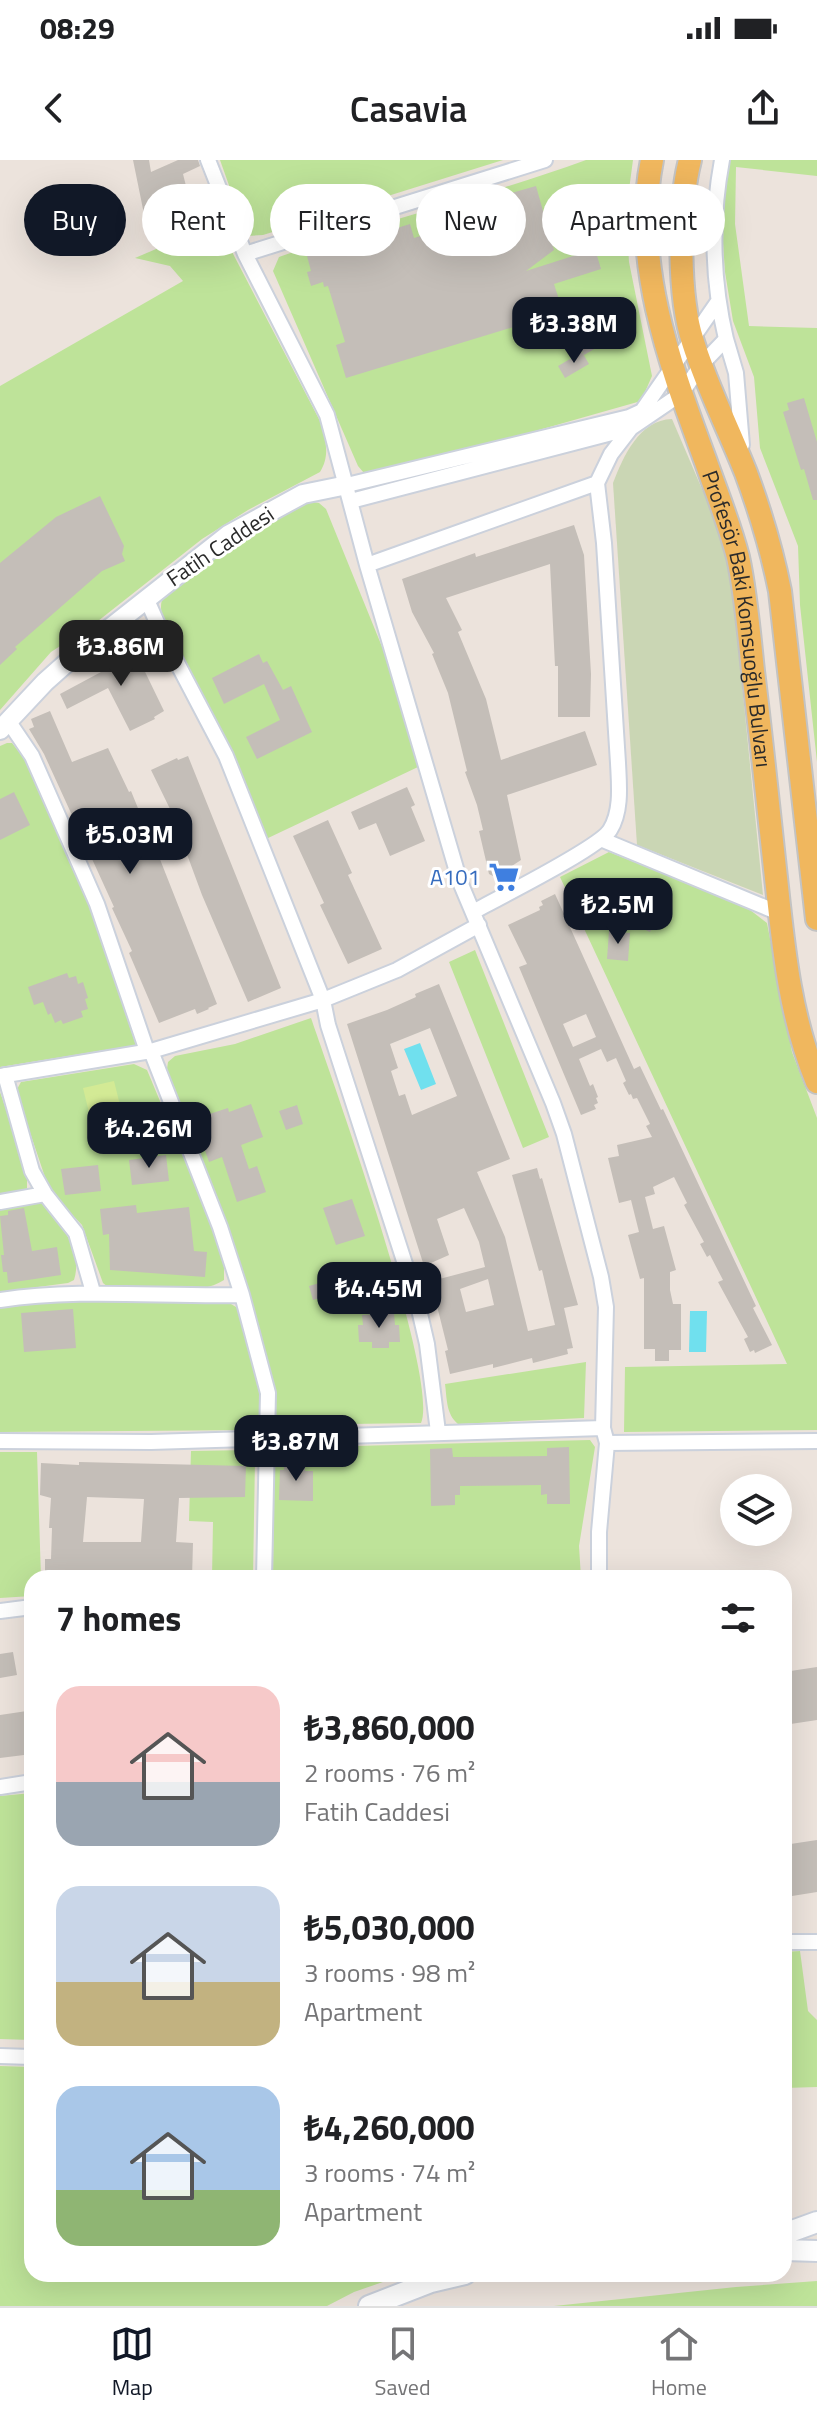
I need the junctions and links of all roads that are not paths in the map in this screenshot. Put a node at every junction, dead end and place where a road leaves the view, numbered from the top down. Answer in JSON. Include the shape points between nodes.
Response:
{"nodes":[{"id":1,"x":208,"y":160,"type":"edge"},
{"id":2,"x":545,"y":160,"type":"edge"},
{"id":3,"x":652,"y":160,"type":"edge"},
{"id":4,"x":690,"y":160,"type":"edge"},
{"id":5,"x":722,"y":160,"type":"edge"},
{"id":6,"x":217,"y":184,"type":"edge"},
{"id":7,"x":254,"y":251,"type":"edge"},
{"id":8,"x":246,"y":256,"type":"edge"},
{"id":9,"x":717,"y":303,"type":"junction"},
{"id":10,"x":726,"y":339,"type":"junction"},
{"id":11,"x":692,"y":340,"type":"junction"},
{"id":12,"x":702,"y":364,"type":"junction"},
{"id":13,"x":673,"y":365,"type":"junction"},
{"id":14,"x":681,"y":394,"type":"junction"},
{"id":15,"x":631,"y":428,"type":"junction"},
{"id":16,"x":747,"y":477,"type":"junction"},
{"id":17,"x":597,"y":483,"type":"junction"},
{"id":18,"x":349,"y":493,"type":"junction"},
{"id":19,"x":367,"y":565,"type":"junction"},
{"id":20,"x":147,"y":600,"type":"junction"},
{"id":21,"x":4,"y":726,"type":"edge"},
{"id":22,"x":603,"y":840,"type":"junction"},
{"id":23,"x":779,"y":913,"type":"junction"},
{"id":24,"x":476,"y":919,"type":"junction"},
{"id":25,"x":817,"y":919,"type":"edge"},
{"id":26,"x":323,"y":1000,"type":"junction"},
{"id":27,"x":149,"y":1051,"type":"junction"},
{"id":28,"x":2,"y":1076,"type":"edge"},
{"id":29,"x":817,"y":1082,"type":"edge"},
{"id":30,"x":45,"y":1194,"type":"junction"},
{"id":31,"x":0,"y":1202,"type":"edge"},
{"id":32,"x":93,"y":1292,"type":"junction"},
{"id":33,"x":242,"y":1295,"type":"junction"},
{"id":34,"x":0,"y":1300,"type":"edge"},
{"id":35,"x":438,"y":1432,"type":"junction"},
{"id":36,"x":605,"y":1436,"type":"junction"},
{"id":37,"x":266,"y":1439,"type":"junction"},
{"id":38,"x":0,"y":1441,"type":"edge"},
{"id":39,"x":817,"y":1441,"type":"edge"},
{"id":40,"x":264,"y":1570,"type":"edge"},
{"id":41,"x":599,"y":1570,"type":"edge"},
{"id":42,"x":24,"y":1608,"type":"edge"},
{"id":43,"x":0,"y":1611,"type":"edge"},
{"id":44,"x":24,"y":1783,"type":"edge"},
{"id":45,"x":0,"y":1787,"type":"edge"},
{"id":46,"x":792,"y":1942,"type":"edge"},
{"id":47,"x":817,"y":1942,"type":"edge"},
{"id":48,"x":0,"y":2056,"type":"edge"},
{"id":49,"x":24,"y":2057,"type":"edge"},
{"id":50,"x":817,"y":2222,"type":"edge"},
{"id":51,"x":792,"y":2231,"type":"edge"},
{"id":52,"x":792,"y":2250,"type":"edge"},
{"id":53,"x":817,"y":2251,"type":"edge"},
{"id":54,"x":431,"y":2282,"type":"edge"},
{"id":55,"x":369,"y":2306,"type":"edge"}],
"edges":[{"from":1,"to":6,"type":"street"},
{"from":2,"to":7,"type":"street"},
{"from":3,"to":13,"type":"main road","name":"Profesör Baki Komsuoğlu Bulvarı","via":[[647,250]]},
{"from":4,"to":11,"type":"main road","name":"Profesör Baki Komsuoğlu Bulvarı","via":[[682,258]]},
{"from":5,"to":9,"type":"street","via":[[714,220]]},
{"from":8,"to":18,"type":"street","via":[[327,415]]},
{"from":9,"to":10,"type":"street"},
{"from":9,"to":11,"type":"street"},
{"from":10,"to":12,"type":"street"},
{"from":10,"to":16,"type":"street","via":[[736,373]]},
{"from":11,"to":12,"type":"main road","name":"Profesör Baki Komsuoğlu Bulvarı"},
{"from":11,"to":13,"type":"street"},
{"from":12,"to":14,"type":"street"},
{"from":12,"to":16,"type":"main road","name":"Profesör Baki Komsuoğlu Bulvarı"},
{"from":13,"to":14,"type":"main road","name":"Profesör Baki Komsuoğlu Bulvarı"},
{"from":13,"to":18,"type":"street","via":[[642,411],[629,417]]},
{"from":14,"to":15,"type":"street"},
{"from":14,"to":23,"type":"main road","name":"Profesör Baki Komsuoğlu Bulvarı","via":[[730,529],[744,588]]},
{"from":15,"to":17,"type":"street"},
{"from":15,"to":18,"type":"street"},
{"from":16,"to":25,"type":"main road","name":"Profesör Baki Komsuoğlu Bulvarı","via":[[780,591]]},
{"from":17,"to":19,"type":"street"},
{"from":17,"to":22,"type":"street","via":[[619,789],[615,818]]},
{"from":18,"to":19,"type":"street"},
{"from":18,"to":20,"type":"street","name":"Fatih Caddesi","via":[[303,494],[199,557]]},
{"from":19,"to":24,"type":"street","via":[[449,848]]},
{"from":20,"to":21,"type":"street","name":"Fatih Caddesi","via":[[72,658]]},
{"from":20,"to":26,"type":"street","via":[[226,756]]},
{"from":21,"to":27,"type":"street","via":[[32,756],[97,904]]},
{"from":22,"to":23,"type":"street"},
{"from":22,"to":24,"type":"street"},
{"from":23,"to":29,"type":"main road","name":"Profesör Baki Komsuoğlu Bulvarı","via":[[797,1026]]},
{"from":24,"to":26,"type":"street","via":[[397,970]]},
{"from":24,"to":36,"type":"street","via":[[553,1103],[601,1277],[607,1321]]},
{"from":26,"to":27,"type":"street"},
{"from":26,"to":35,"type":"street","via":[[417,1301]]},
{"from":27,"to":28,"type":"street"},
{"from":27,"to":33,"type":"street"},
{"from":28,"to":30,"type":"street"},
{"from":30,"to":31,"type":"street"},
{"from":30,"to":32,"type":"street","via":[[76,1233]]},
{"from":32,"to":33,"type":"street"},
{"from":32,"to":34,"type":"street"},
{"from":33,"to":37,"type":"street","via":[[268,1393]]},
{"from":35,"to":36,"type":"street"},
{"from":35,"to":37,"type":"street"},
{"from":36,"to":39,"type":"street"},
{"from":36,"to":41,"type":"street"},
{"from":37,"to":38,"type":"street"},
{"from":37,"to":40,"type":"street"},
{"from":42,"to":43,"type":"street"},
{"from":44,"to":45,"type":"street"},
{"from":46,"to":47,"type":"street"},
{"from":48,"to":49,"type":"street"},
{"from":50,"to":51,"type":"main road"},
{"from":52,"to":53,"type":"main road"},
{"from":54,"to":55,"type":"main road"}]}
